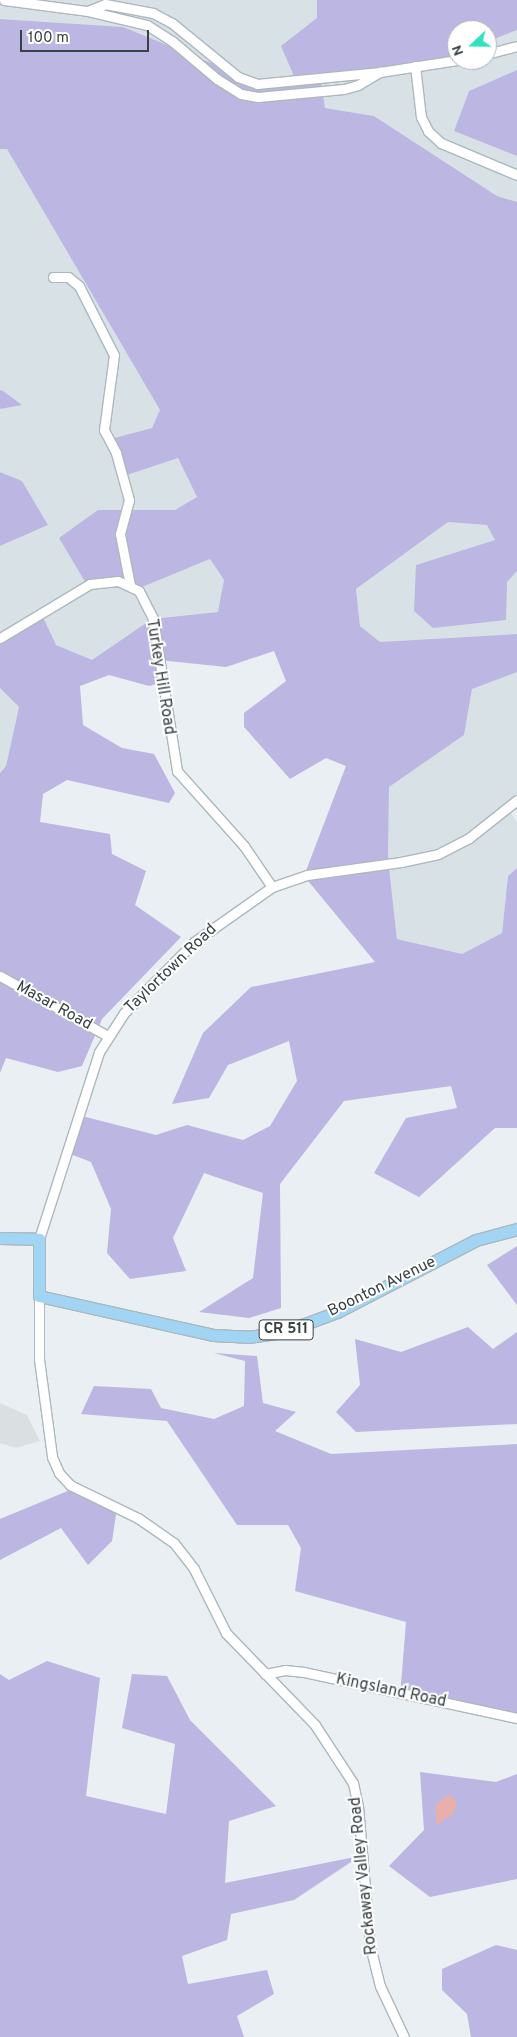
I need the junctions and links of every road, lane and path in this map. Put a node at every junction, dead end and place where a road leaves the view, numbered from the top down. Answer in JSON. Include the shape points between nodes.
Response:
{"nodes":[{"id":1,"x":4,"y":0,"type":"edge"},
{"id":2,"x":88,"y":11,"type":"junction"},
{"id":3,"x":180,"y":30,"type":"junction"},
{"id":4,"x":172,"y":41,"type":"junction"},
{"id":5,"x":517,"y":46,"type":"edge"},
{"id":6,"x":497,"y":51,"type":"edge"},
{"id":7,"x":447,"y":61,"type":"edge"},
{"id":8,"x":415,"y":66,"type":"junction"},
{"id":9,"x":380,"y":72,"type":"junction"},
{"id":10,"x":267,"y":84,"type":"junction"},
{"id":11,"x":269,"y":97,"type":"junction"},
{"id":12,"x":517,"y":175,"type":"edge"},
{"id":13,"x":54,"y":277,"type":"dead end"},
{"id":14,"x":130,"y":585,"type":"junction"},
{"id":15,"x":0,"y":638,"type":"edge"},
{"id":16,"x":517,"y":800,"type":"edge"},
{"id":17,"x":272,"y":887,"type":"junction"},
{"id":18,"x":0,"y":976,"type":"edge"},
{"id":19,"x":108,"y":1036,"type":"junction"},
{"id":20,"x":517,"y":1229,"type":"edge"},
{"id":21,"x":0,"y":1238,"type":"edge"},
{"id":22,"x":39,"y":1239,"type":"junction"},
{"id":23,"x":39,"y":1296,"type":"junction"},
{"id":24,"x":265,"y":1674,"type":"junction"},
{"id":25,"x":517,"y":1718,"type":"edge"},
{"id":26,"x":404,"y":2037,"type":"edge"}],
"edges":[{"from":1,"to":2,"type":"street"},
{"from":2,"to":3,"type":"street","via":[[105,4],[147,12]]},
{"from":2,"to":4,"type":"street","via":[[147,25]]},
{"from":3,"to":4,"type":"street"},
{"from":3,"to":10,"type":"street","via":[[238,77]]},
{"from":4,"to":11,"type":"street","via":[[217,79],[241,94]]},
{"from":5,"to":6,"type":"street"},
{"from":7,"to":8,"type":"street"},
{"from":8,"to":9,"type":"street"},
{"from":8,"to":12,"type":"street","via":[[420,110],[428,130],[441,143]]},
{"from":9,"to":10,"type":"street"},
{"from":9,"to":11,"type":"street","via":[[344,89]]},
{"from":10,"to":11,"type":"street"},
{"from":13,"to":14,"type":"street","via":[[68,277],[79,286],[114,356],[104,430],[116,453],[128,500],[120,534]]},
{"from":14,"to":15,"type":"street","via":[[113,580],[90,584]]},
{"from":14,"to":17,"type":"street","name":"Turkey Hill Road","via":[[143,596],[153,619],[177,771],[244,846]]},
{"from":16,"to":17,"type":"street","name":"Taylortown Road","via":[[469,838],[438,854],[307,875]]},
{"from":17,"to":19,"type":"street","name":"Taylortown Road","via":[[194,942],[124,1013]]},
{"from":18,"to":19,"type":"street","name":"Masar Road"},
{"from":19,"to":22,"type":"street","name":"Taylortown Road","via":[[95,1063]]},
{"from":20,"to":23,"type":"main road","name":"Boonton Avenue","number":"CR 511","via":[[476,1240],[337,1312],[272,1335],[213,1336]]},
{"from":21,"to":22,"type":"main road"},
{"from":22,"to":23,"type":"main road","name":"Rockaway Valley Road"},
{"from":23,"to":24,"type":"street","name":"Rockaway Valley Road","via":[[39,1359],[52,1457],[59,1473],[70,1485],[138,1518],[174,1543],[194,1569],[226,1633]]},
{"from":24,"to":25,"type":"street","name":"Kingsland Road","via":[[285,1670],[304,1672]]},
{"from":24,"to":26,"type":"street","name":"Rockaway Valley Road","via":[[315,1725],[353,1783],[358,1806],[370,1946],[380,1986]]}]}
